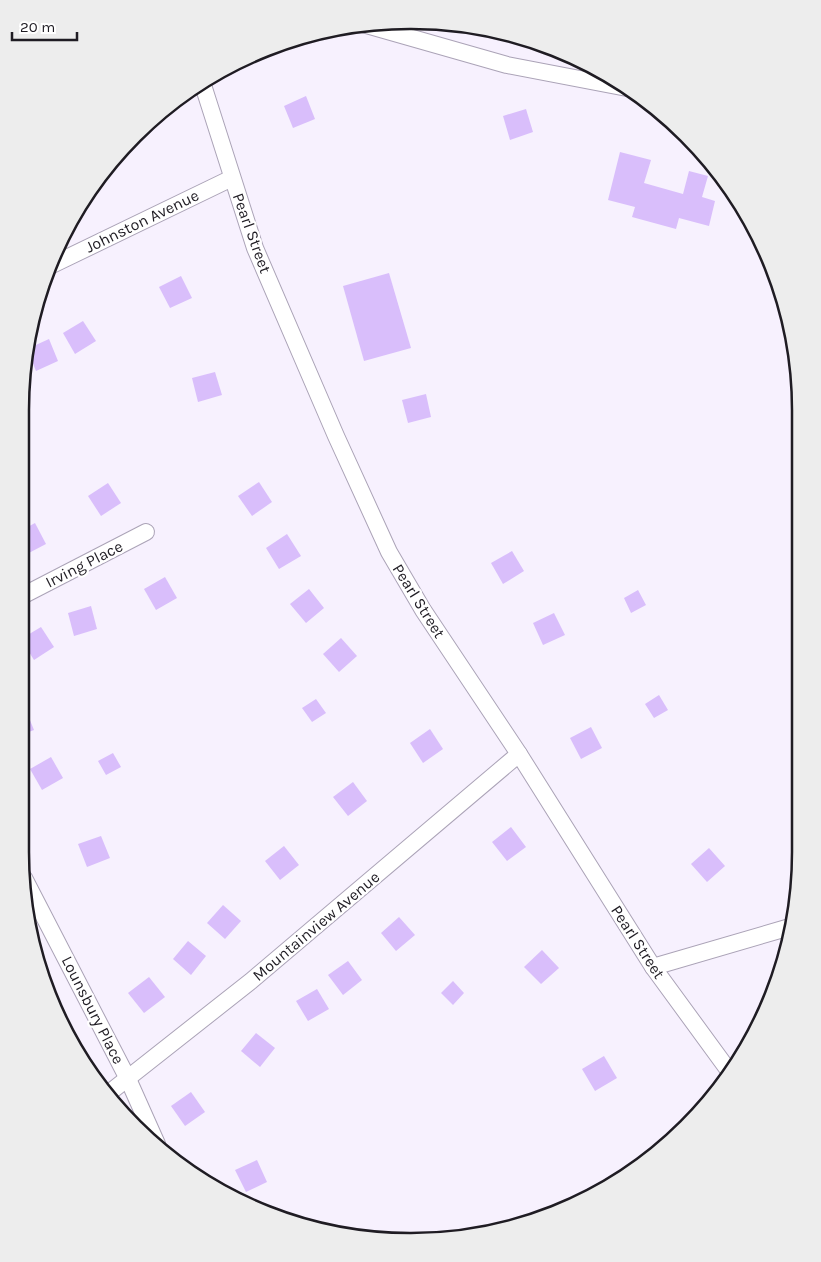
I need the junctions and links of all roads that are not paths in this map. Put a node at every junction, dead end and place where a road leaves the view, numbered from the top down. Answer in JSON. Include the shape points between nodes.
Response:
{"nodes":[{"id":1,"x":384,"y":30,"type":"edge"},
{"id":2,"x":609,"y":84,"type":"edge"},
{"id":3,"x":204,"y":89,"type":"edge"},
{"id":4,"x":232,"y":178,"type":"junction"},
{"id":5,"x":59,"y":262,"type":"edge"},
{"id":6,"x":146,"y":532,"type":"dead end"},
{"id":7,"x":29,"y":592,"type":"edge"},
{"id":8,"x":519,"y":754,"type":"junction"},
{"id":9,"x":31,"y":892,"type":"edge"},
{"id":10,"x":784,"y":929,"type":"edge"},
{"id":11,"x":653,"y":967,"type":"junction"},
{"id":12,"x":726,"y":1067,"type":"edge"},
{"id":13,"x":128,"y":1079,"type":"junction"},
{"id":14,"x":113,"y":1090,"type":"edge"},
{"id":15,"x":151,"y":1131,"type":"edge"}],
"edges":[{"from":1,"to":2,"type":"street","via":[[507,65]]},
{"from":3,"to":4,"type":"street","name":"Pearl Street"},
{"from":4,"to":5,"type":"street","name":"Johnston Avenue"},
{"from":4,"to":8,"type":"street","name":"Pearl Street","via":[[255,248],[389,552],[423,610]]},
{"from":6,"to":7,"type":"street","name":"Irving Place"},
{"from":8,"to":11,"type":"street","name":"Pearl Street"},
{"from":8,"to":13,"type":"street","name":"Mountainview Avenue","via":[[251,982]]},
{"from":9,"to":13,"type":"street","name":"Lounsbury Place"},
{"from":10,"to":11,"type":"street"},
{"from":11,"to":12,"type":"street","name":"Pearl Street"},
{"from":13,"to":14,"type":"street","name":"Mountainview Avenue"},
{"from":13,"to":15,"type":"street","name":"Lounsbury Place"}]}
